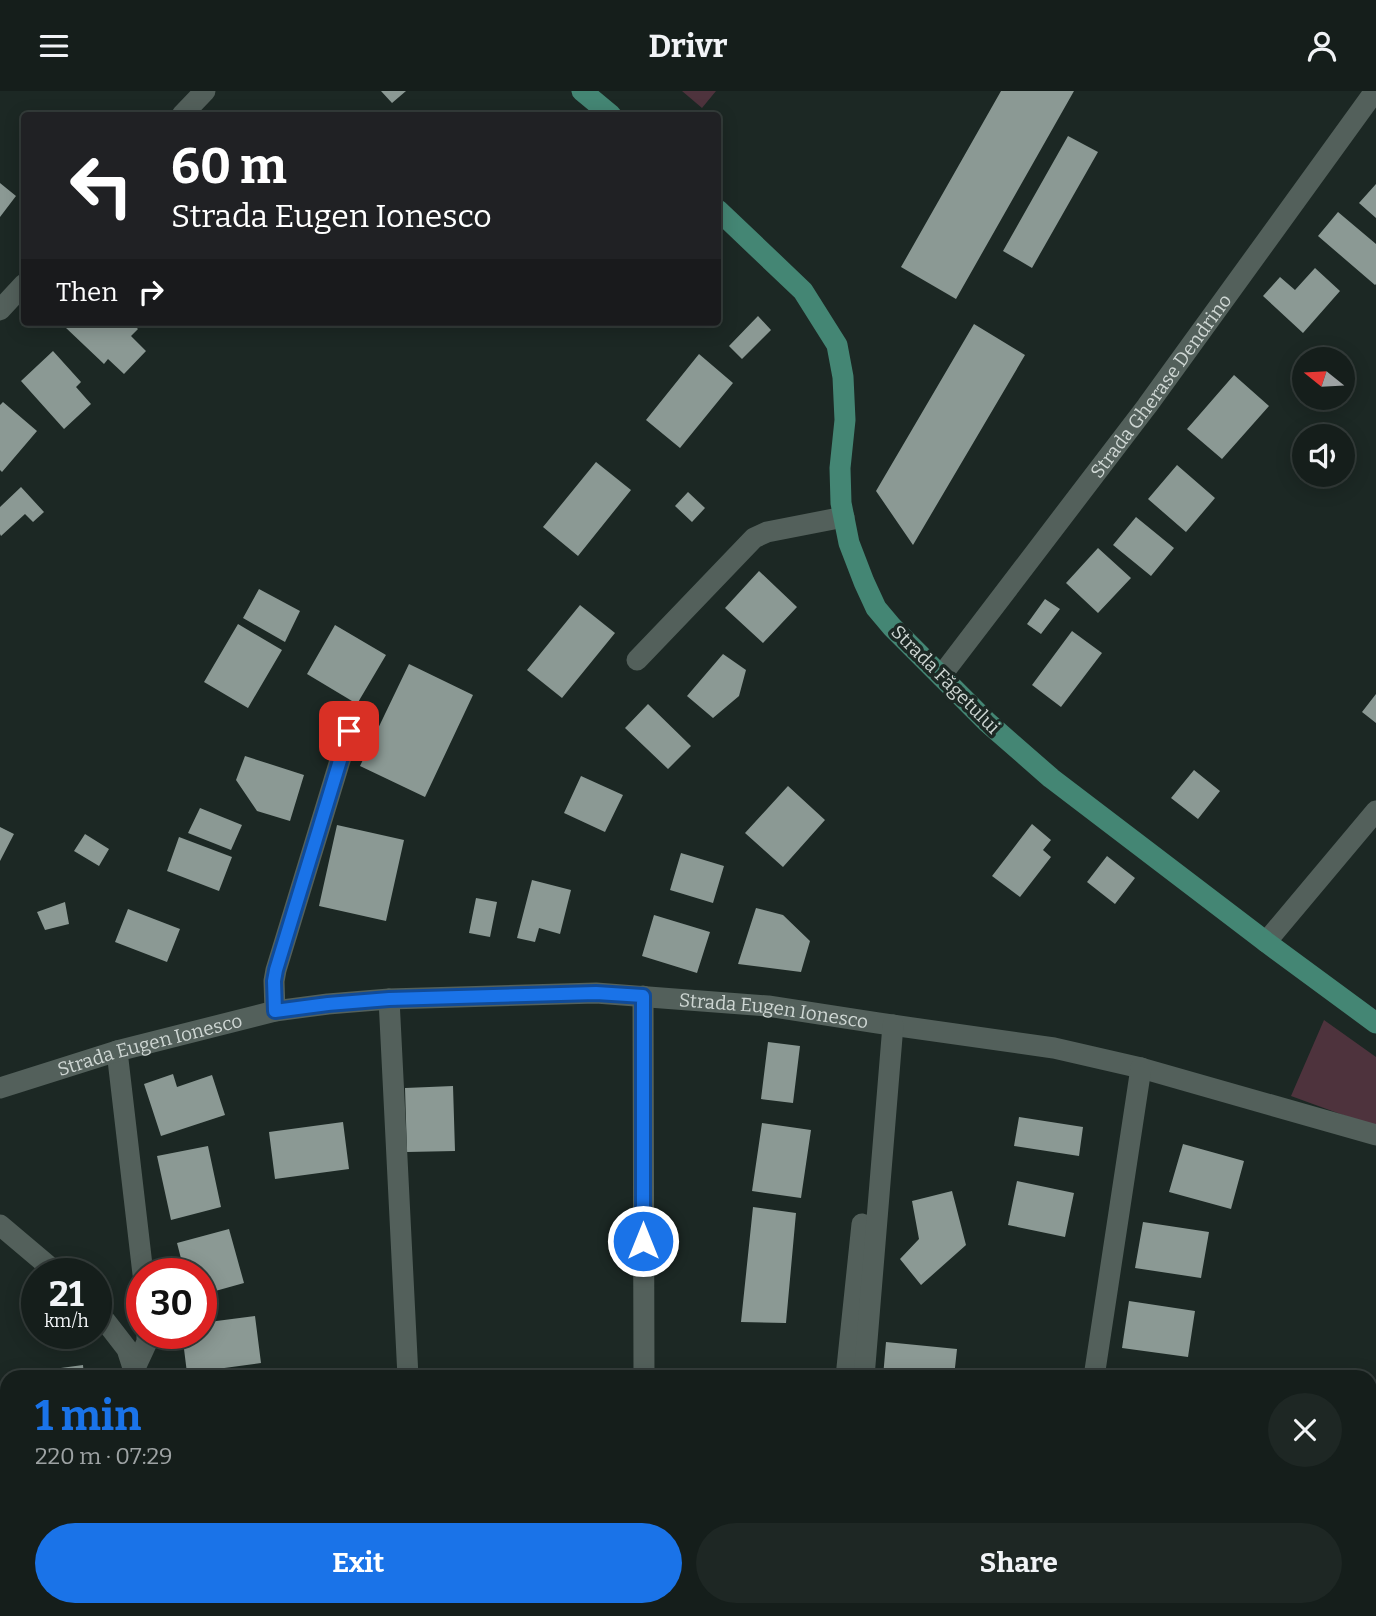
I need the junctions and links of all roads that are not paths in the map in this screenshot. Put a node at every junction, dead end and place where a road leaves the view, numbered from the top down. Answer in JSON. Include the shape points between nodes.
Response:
{"nodes":[{"id":1,"x":205,"y":91,"type":"edge"},
{"id":2,"x":582,"y":91,"type":"edge"},
{"id":3,"x":1375,"y":91,"type":"edge"},
{"id":4,"x":185,"y":112,"type":"edge"},
{"id":5,"x":607,"y":112,"type":"edge"},
{"id":6,"x":721,"y":213,"type":"edge"},
{"id":7,"x":21,"y":287,"type":"edge"},
{"id":8,"x":0,"y":310,"type":"edge"},
{"id":9,"x":844,"y":517,"type":"junction"},
{"id":10,"x":637,"y":660,"type":"dead end"},
{"id":11,"x":941,"y":676,"type":"junction"},
{"id":12,"x":349,"y":731,"type":"dead end"},
{"id":13,"x":1376,"y":811,"type":"edge"},
{"id":14,"x":1266,"y":943,"type":"junction"},
{"id":15,"x":643,"y":996,"type":"junction"},
{"id":16,"x":389,"y":999,"type":"junction"},
{"id":17,"x":275,"y":1011,"type":"junction"},
{"id":18,"x":1376,"y":1023,"type":"edge"},
{"id":19,"x":892,"y":1032,"type":"junction"},
{"id":20,"x":117,"y":1051,"type":"junction"},
{"id":21,"x":1141,"y":1068,"type":"junction"},
{"id":22,"x":0,"y":1088,"type":"edge"},
{"id":23,"x":1376,"y":1135,"type":"edge"},
{"id":24,"x":0,"y":1225,"type":"edge"},
{"id":25,"x":39,"y":1258,"type":"edge"},
{"id":26,"x":141,"y":1258,"type":"edge"},
{"id":27,"x":112,"y":1330,"type":"edge"},
{"id":28,"x":144,"y":1349,"type":"edge"},
{"id":29,"x":134,"y":1370,"type":"edge"},
{"id":30,"x":136,"y":1370,"type":"edge"},
{"id":31,"x":408,"y":1370,"type":"edge"},
{"id":32,"x":644,"y":1370,"type":"edge"},
{"id":33,"x":847,"y":1370,"type":"edge"},
{"id":34,"x":865,"y":1370,"type":"edge"},
{"id":35,"x":1095,"y":1370,"type":"edge"}],
"edges":[{"from":1,"to":4,"type":"street"},
{"from":2,"to":5,"type":"main road"},
{"from":3,"to":11,"type":"street","name":"Strada Gherase Dendrino","via":[[1147,406]]},
{"from":6,"to":9,"type":"main road","name":"Strada Făgetului","via":[[803,291],[837,345],[844,377],[840,468]]},
{"from":7,"to":8,"type":"street"},
{"from":9,"to":10,"type":"street","via":[[754,538]]},
{"from":9,"to":11,"type":"main road","name":"Strada Făgetului","via":[[849,543],[876,608]]},
{"from":11,"to":14,"type":"main road","name":"Strada Făgetului","via":[[1051,778]]},
{"from":12,"to":17,"type":"street","via":[[276,970]]},
{"from":13,"to":14,"type":"street"},
{"from":14,"to":18,"type":"main road","name":"Strada Făgetului"},
{"from":15,"to":16,"type":"street","name":"Strada Eugen Ionesco","via":[[596,993]]},
{"from":15,"to":19,"type":"street","name":"Strada Eugen Ionesco","via":[[768,1006]]},
{"from":15,"to":32,"type":"street"},
{"from":16,"to":17,"type":"street","name":"Strada Eugen Ionesco"},
{"from":16,"to":31,"type":"street"},
{"from":17,"to":20,"type":"street","name":"Strada Eugen Ionesco"},
{"from":19,"to":21,"type":"street","name":"Strada Eugen Ionesco","via":[[1054,1048]]},
{"from":19,"to":33,"type":"street","via":[[876,1090]]},
{"from":19,"to":34,"type":"street"},
{"from":20,"to":22,"type":"street","name":"Strada Eugen Ionesco"},
{"from":20,"to":26,"type":"street"},
{"from":21,"to":23,"type":"street","name":"Strada Eugen Ionesco"},
{"from":21,"to":35,"type":"street"},
{"from":24,"to":25,"type":"street"},
{"from":27,"to":29,"type":"street","via":[[127,1349]]},
{"from":28,"to":30,"type":"street"}]}
